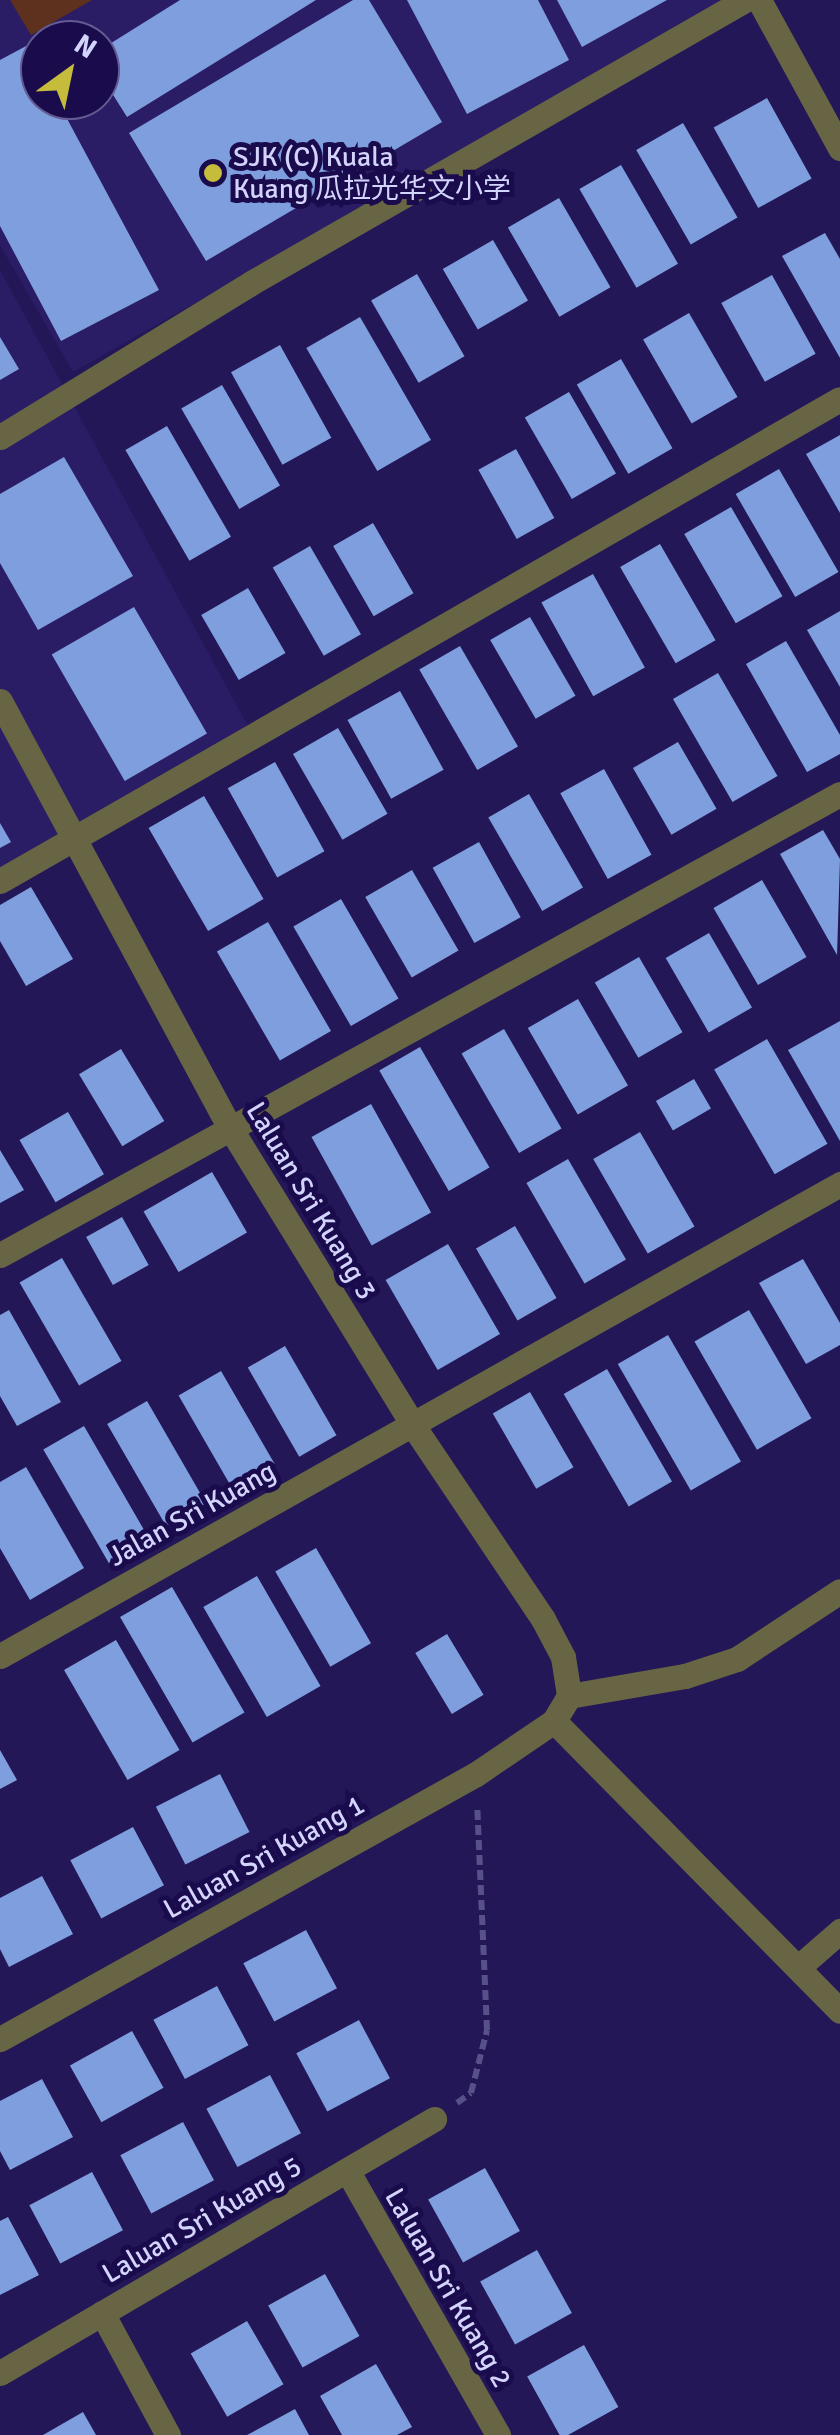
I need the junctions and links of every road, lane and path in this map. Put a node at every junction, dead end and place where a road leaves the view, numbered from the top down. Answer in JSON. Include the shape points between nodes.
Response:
{"nodes":[{"id":1,"x":745,"y":0,"type":"edge"},
{"id":2,"x":759,"y":0,"type":"edge"},
{"id":3,"x":840,"y":148,"type":"edge"},
{"id":4,"x":840,"y":399,"type":"edge"},
{"id":5,"x":0,"y":437,"type":"edge"},
{"id":6,"x":0,"y":701,"type":"edge"},
{"id":7,"x":840,"y":794,"type":"edge"},
{"id":8,"x":78,"y":838,"type":"junction"},
{"id":9,"x":0,"y":880,"type":"edge"},
{"id":10,"x":228,"y":1126,"type":"junction"},
{"id":11,"x":840,"y":1184,"type":"edge"},
{"id":12,"x":0,"y":1255,"type":"edge"},
{"id":13,"x":412,"y":1424,"type":"junction"},
{"id":14,"x":840,"y":1591,"type":"edge"},
{"id":15,"x":0,"y":1656,"type":"edge"},
{"id":16,"x":569,"y":1696,"type":"junction"},
{"id":17,"x":554,"y":1722,"type":"junction"},
{"id":18,"x":476,"y":1774,"type":"junction"},
{"id":19,"x":840,"y":1931,"type":"edge"},
{"id":20,"x":801,"y":1965,"type":"junction"},
{"id":21,"x":840,"y":2010,"type":"edge"},
{"id":22,"x":0,"y":2039,"type":"edge"},
{"id":23,"x":434,"y":2119,"type":"joint"},
{"id":24,"x":347,"y":2170,"type":"junction"},
{"id":25,"x":102,"y":2313,"type":"junction"},
{"id":26,"x":0,"y":2373,"type":"edge"},
{"id":27,"x":168,"y":2435,"type":"edge"},
{"id":28,"x":498,"y":2435,"type":"edge"}],
"edges":[{"from":1,"to":5,"type":"street","via":[[251,283]]},
{"from":2,"to":3,"type":"street"},
{"from":4,"to":8,"type":"street"},
{"from":6,"to":8,"type":"street","name":"Laluan Sri Kuang 3"},
{"from":7,"to":10,"type":"street"},
{"from":8,"to":9,"type":"street"},
{"from":8,"to":10,"type":"street","name":"Laluan Sri Kuang 3"},
{"from":10,"to":12,"type":"street"},
{"from":10,"to":13,"type":"street","name":"Laluan Sri Kuang 3"},
{"from":11,"to":13,"type":"street","name":"Jalan Sri Kuang"},
{"from":13,"to":15,"type":"street","name":"Jalan Sri Kuang"},
{"from":13,"to":16,"type":"street","name":"Laluan Sri Kuang 3","via":[[543,1619],[562,1656]]},
{"from":14,"to":16,"type":"street","via":[[736,1659],[685,1676]]},
{"from":16,"to":17,"type":"street"},
{"from":17,"to":18,"type":"street","name":"Laluan Sri Kuang 1"},
{"from":17,"to":20,"type":"street"},
{"from":18,"to":22,"type":"street","name":"Laluan Sri Kuang 1"},
{"from":18,"to":23,"type":"path","via":[[488,2030],[471,2092]]},
{"from":19,"to":20,"type":"street"},
{"from":20,"to":21,"type":"street"},
{"from":23,"to":24,"type":"street","name":"Laluan Sri Kuang 5"},
{"from":24,"to":25,"type":"street","name":"Laluan Sri Kuang 5"},
{"from":24,"to":28,"type":"street","name":"Laluan Sri Kuang 2"},
{"from":25,"to":26,"type":"street","name":"Laluan Sri Kuang 5"},
{"from":25,"to":27,"type":"street"}]}
